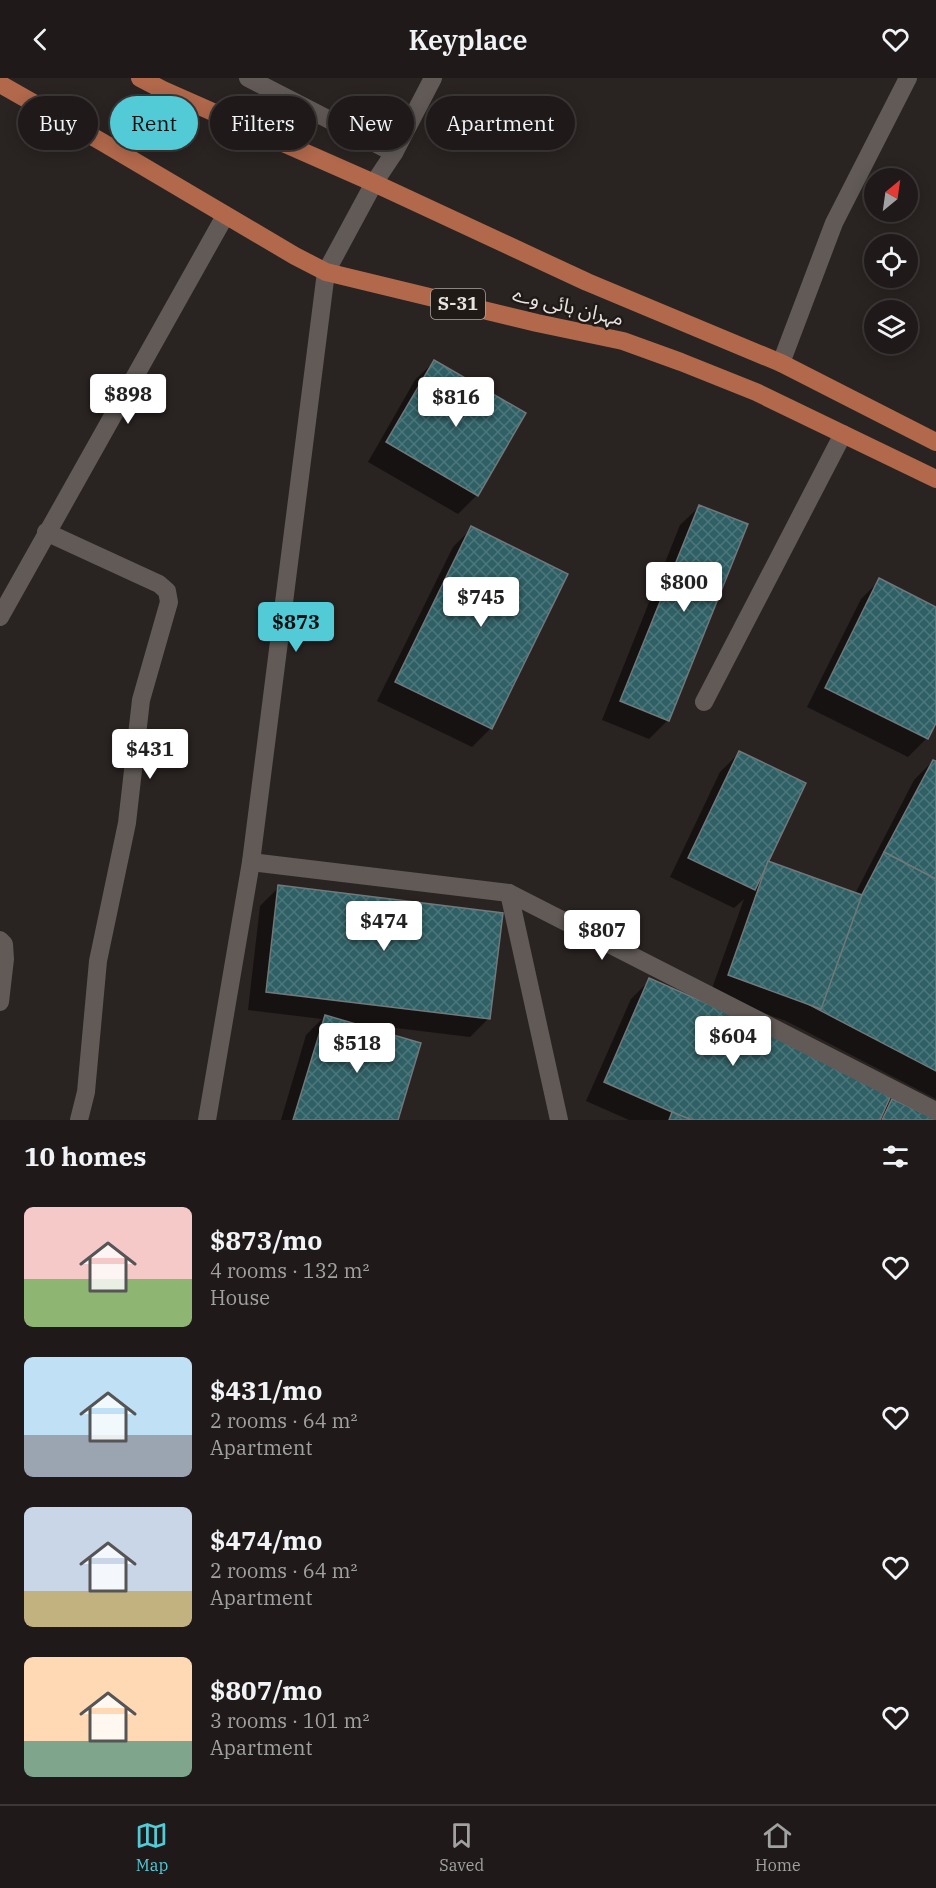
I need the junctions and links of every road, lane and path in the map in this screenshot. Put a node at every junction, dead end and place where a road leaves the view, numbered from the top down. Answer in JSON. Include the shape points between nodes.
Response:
{"nodes":[{"id":1,"x":140,"y":78,"type":"edge"},
{"id":2,"x":248,"y":78,"type":"edge"},
{"id":3,"x":433,"y":78,"type":"edge"},
{"id":4,"x":908,"y":78,"type":"edge"},
{"id":5,"x":0,"y":84,"type":"edge"},
{"id":6,"x":166,"y":84,"type":"edge"},
{"id":7,"x":394,"y":153,"type":"junction"},
{"id":8,"x":374,"y":183,"type":"junction"},
{"id":9,"x":225,"y":216,"type":"junction"},
{"id":10,"x":326,"y":272,"type":"junction"},
{"id":11,"x":782,"y":363,"type":"junction"},
{"id":12,"x":843,"y":434,"type":"junction"},
{"id":13,"x":936,"y":442,"type":"edge"},
{"id":14,"x":936,"y":479,"type":"edge"},
{"id":15,"x":46,"y":532,"type":"junction"},
{"id":16,"x":0,"y":617,"type":"edge"},
{"id":17,"x":704,"y":702,"type":"dead end"},
{"id":18,"x":251,"y":862,"type":"junction"},
{"id":19,"x":509,"y":893,"type":"junction"},
{"id":20,"x":0,"y":940,"type":"edge"},
{"id":21,"x":0,"y":1002,"type":"edge"},
{"id":22,"x":936,"y":1110,"type":"edge"},
{"id":23,"x":79,"y":1120,"type":"edge"},
{"id":24,"x":207,"y":1120,"type":"edge"},
{"id":25,"x":559,"y":1120,"type":"edge"}],
"edges":[{"from":1,"to":6,"type":"main road","name":"مہران ہائی وے"},
{"from":2,"to":7,"type":"street"},
{"from":3,"to":7,"type":"street"},
{"from":4,"to":11,"type":"street","via":[[834,223]]},
{"from":5,"to":9,"type":"main road","name":"مہران ہائی وے","number":"S-31"},
{"from":6,"to":8,"type":"main road","name":"مہران ہائی وے"},
{"from":7,"to":8,"type":"street"},
{"from":8,"to":10,"type":"street"},
{"from":8,"to":11,"type":"main road","name":"مہران ہائی وے","via":[[587,282]]},
{"from":9,"to":10,"type":"main road","name":"مہران ہائی وے","number":"S-31"},
{"from":9,"to":15,"type":"street"},
{"from":10,"to":12,"type":"main road","name":"مہران ہائی وے","number":"S-31","via":[[623,341],[756,392]]},
{"from":10,"to":18,"type":"street"},
{"from":11,"to":13,"type":"main road","name":"مہران ہائی وے"},
{"from":12,"to":14,"type":"main road","name":"مہران ہائی وے","number":"S-31"},
{"from":12,"to":17,"type":"street"},
{"from":15,"to":16,"type":"street"},
{"from":15,"to":23,"type":"street","via":[[159,584],[167,591],[169,602],[141,700],[127,824],[98,961],[86,1092]]},
{"from":18,"to":19,"type":"street"},
{"from":18,"to":24,"type":"street"},
{"from":19,"to":22,"type":"street"},
{"from":19,"to":25,"type":"street"},
{"from":20,"to":21,"type":"street","via":[[5,959]]}]}
